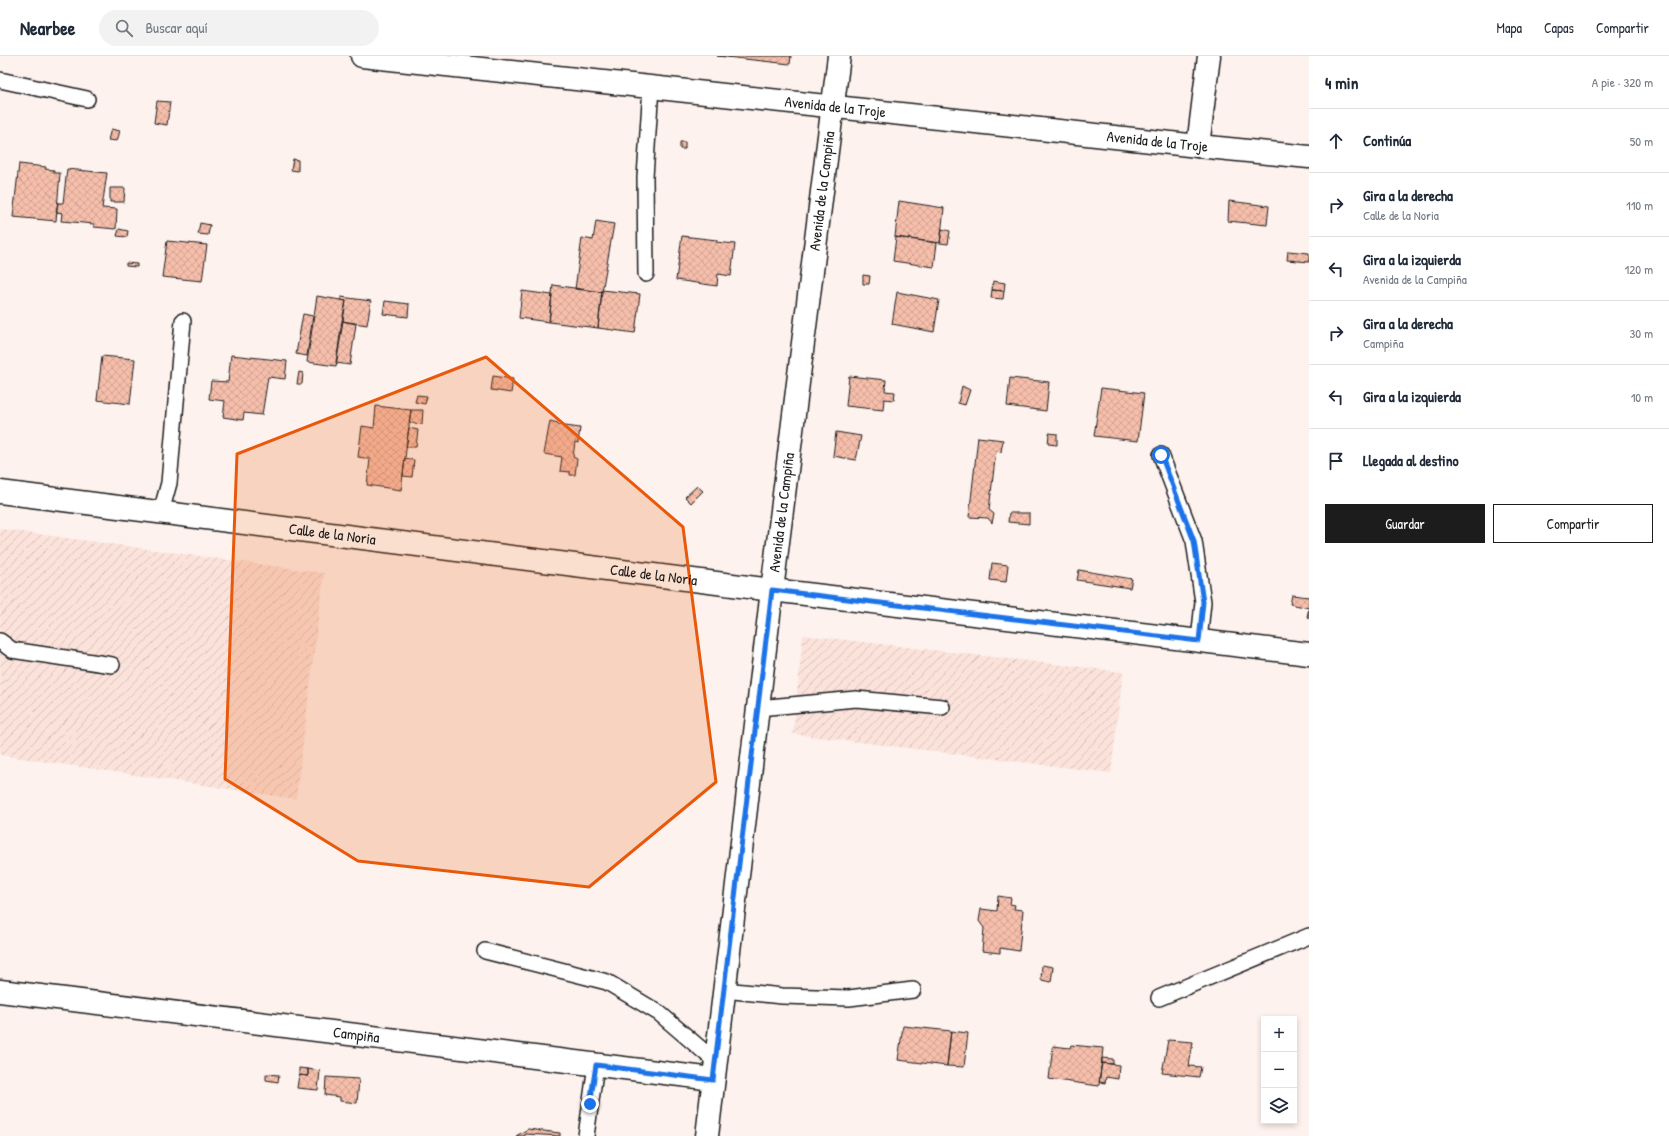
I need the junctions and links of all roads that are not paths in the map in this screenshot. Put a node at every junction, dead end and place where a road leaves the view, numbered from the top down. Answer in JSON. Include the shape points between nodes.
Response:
{"nodes":[{"id":1,"x":367,"y":56,"type":"edge"},
{"id":2,"x":839,"y":56,"type":"edge"},
{"id":3,"x":1209,"y":56,"type":"edge"},
{"id":4,"x":0,"y":80,"type":"edge"},
{"id":5,"x":651,"y":87,"type":"junction"},
{"id":6,"x":86,"y":99,"type":"dead end"},
{"id":7,"x":833,"y":106,"type":"junction"},
{"id":8,"x":1198,"y":146,"type":"junction"},
{"id":9,"x":1309,"y":157,"type":"edge"},
{"id":10,"x":646,"y":274,"type":"dead end"},
{"id":11,"x":182,"y":321,"type":"dead end"},
{"id":12,"x":1161,"y":455,"type":"dead end"},
{"id":13,"x":0,"y":492,"type":"edge"},
{"id":14,"x":161,"y":512,"type":"junction"},
{"id":15,"x":772,"y":590,"type":"junction"},
{"id":16,"x":0,"y":641,"type":"edge"},
{"id":17,"x":1199,"y":641,"type":"junction"},
{"id":18,"x":1309,"y":654,"type":"edge"},
{"id":19,"x":112,"y":665,"type":"dead end"},
{"id":20,"x":942,"y":706,"type":"dead end"},
{"id":21,"x":758,"y":708,"type":"junction"},
{"id":22,"x":1309,"y":936,"type":"edge"},
{"id":23,"x":485,"y":951,"type":"dead end"},
{"id":24,"x":724,"y":990,"type":"junction"},
{"id":25,"x":913,"y":990,"type":"dead end"},
{"id":26,"x":0,"y":991,"type":"edge"},
{"id":27,"x":1159,"y":998,"type":"dead end"},
{"id":28,"x":596,"y":1065,"type":"junction"},
{"id":29,"x":714,"y":1070,"type":"junction"},
{"id":30,"x":586,"y":1136,"type":"edge"},
{"id":31,"x":707,"y":1136,"type":"edge"}],
"edges":[{"from":1,"to":5,"type":"street","name":"Avenida de la Troje"},
{"from":2,"to":7,"type":"street","name":"Avenida de la Campiña"},
{"from":3,"to":8,"type":"street"},
{"from":4,"to":6,"type":"lane"},
{"from":5,"to":7,"type":"street","name":"Avenida de la Troje"},
{"from":5,"to":10,"type":"lane","via":[[645,177]]},
{"from":7,"to":8,"type":"street","name":"Avenida de la Troje"},
{"from":7,"to":15,"type":"street","name":"Avenida de la Campiña"},
{"from":8,"to":9,"type":"street","name":"Avenida de la Troje"},
{"from":11,"to":14,"type":"lane","via":[[169,483]]},
{"from":12,"to":17,"type":"lane","via":[[1194,541],[1203,602]]},
{"from":13,"to":14,"type":"street","name":"Calle de la Noria"},
{"from":14,"to":15,"type":"street","name":"Calle de la Noria"},
{"from":15,"to":17,"type":"street","name":"Calle de la Noria"},
{"from":15,"to":21,"type":"street","name":"Avenida de la Campiña"},
{"from":16,"to":19,"type":"lane","via":[[12,650]]},
{"from":17,"to":18,"type":"street","name":"Calle de la Noria"},
{"from":20,"to":21,"type":"lane","via":[[856,699]]},
{"from":21,"to":24,"type":"street","name":"Avenida de la Campiña"},
{"from":22,"to":27,"type":"lane"},
{"from":23,"to":29,"type":"lane","via":[[607,982],[658,1013]]},
{"from":24,"to":25,"type":"lane","via":[[782,996],[849,998]]},
{"from":24,"to":29,"type":"street","name":"Avenida de la Campiña"},
{"from":26,"to":28,"type":"street","name":"Campiña"},
{"from":28,"to":29,"type":"street","name":"Campiña"},
{"from":28,"to":30,"type":"lane"},
{"from":29,"to":31,"type":"street","name":"Avenida de la Campiña"}]}
